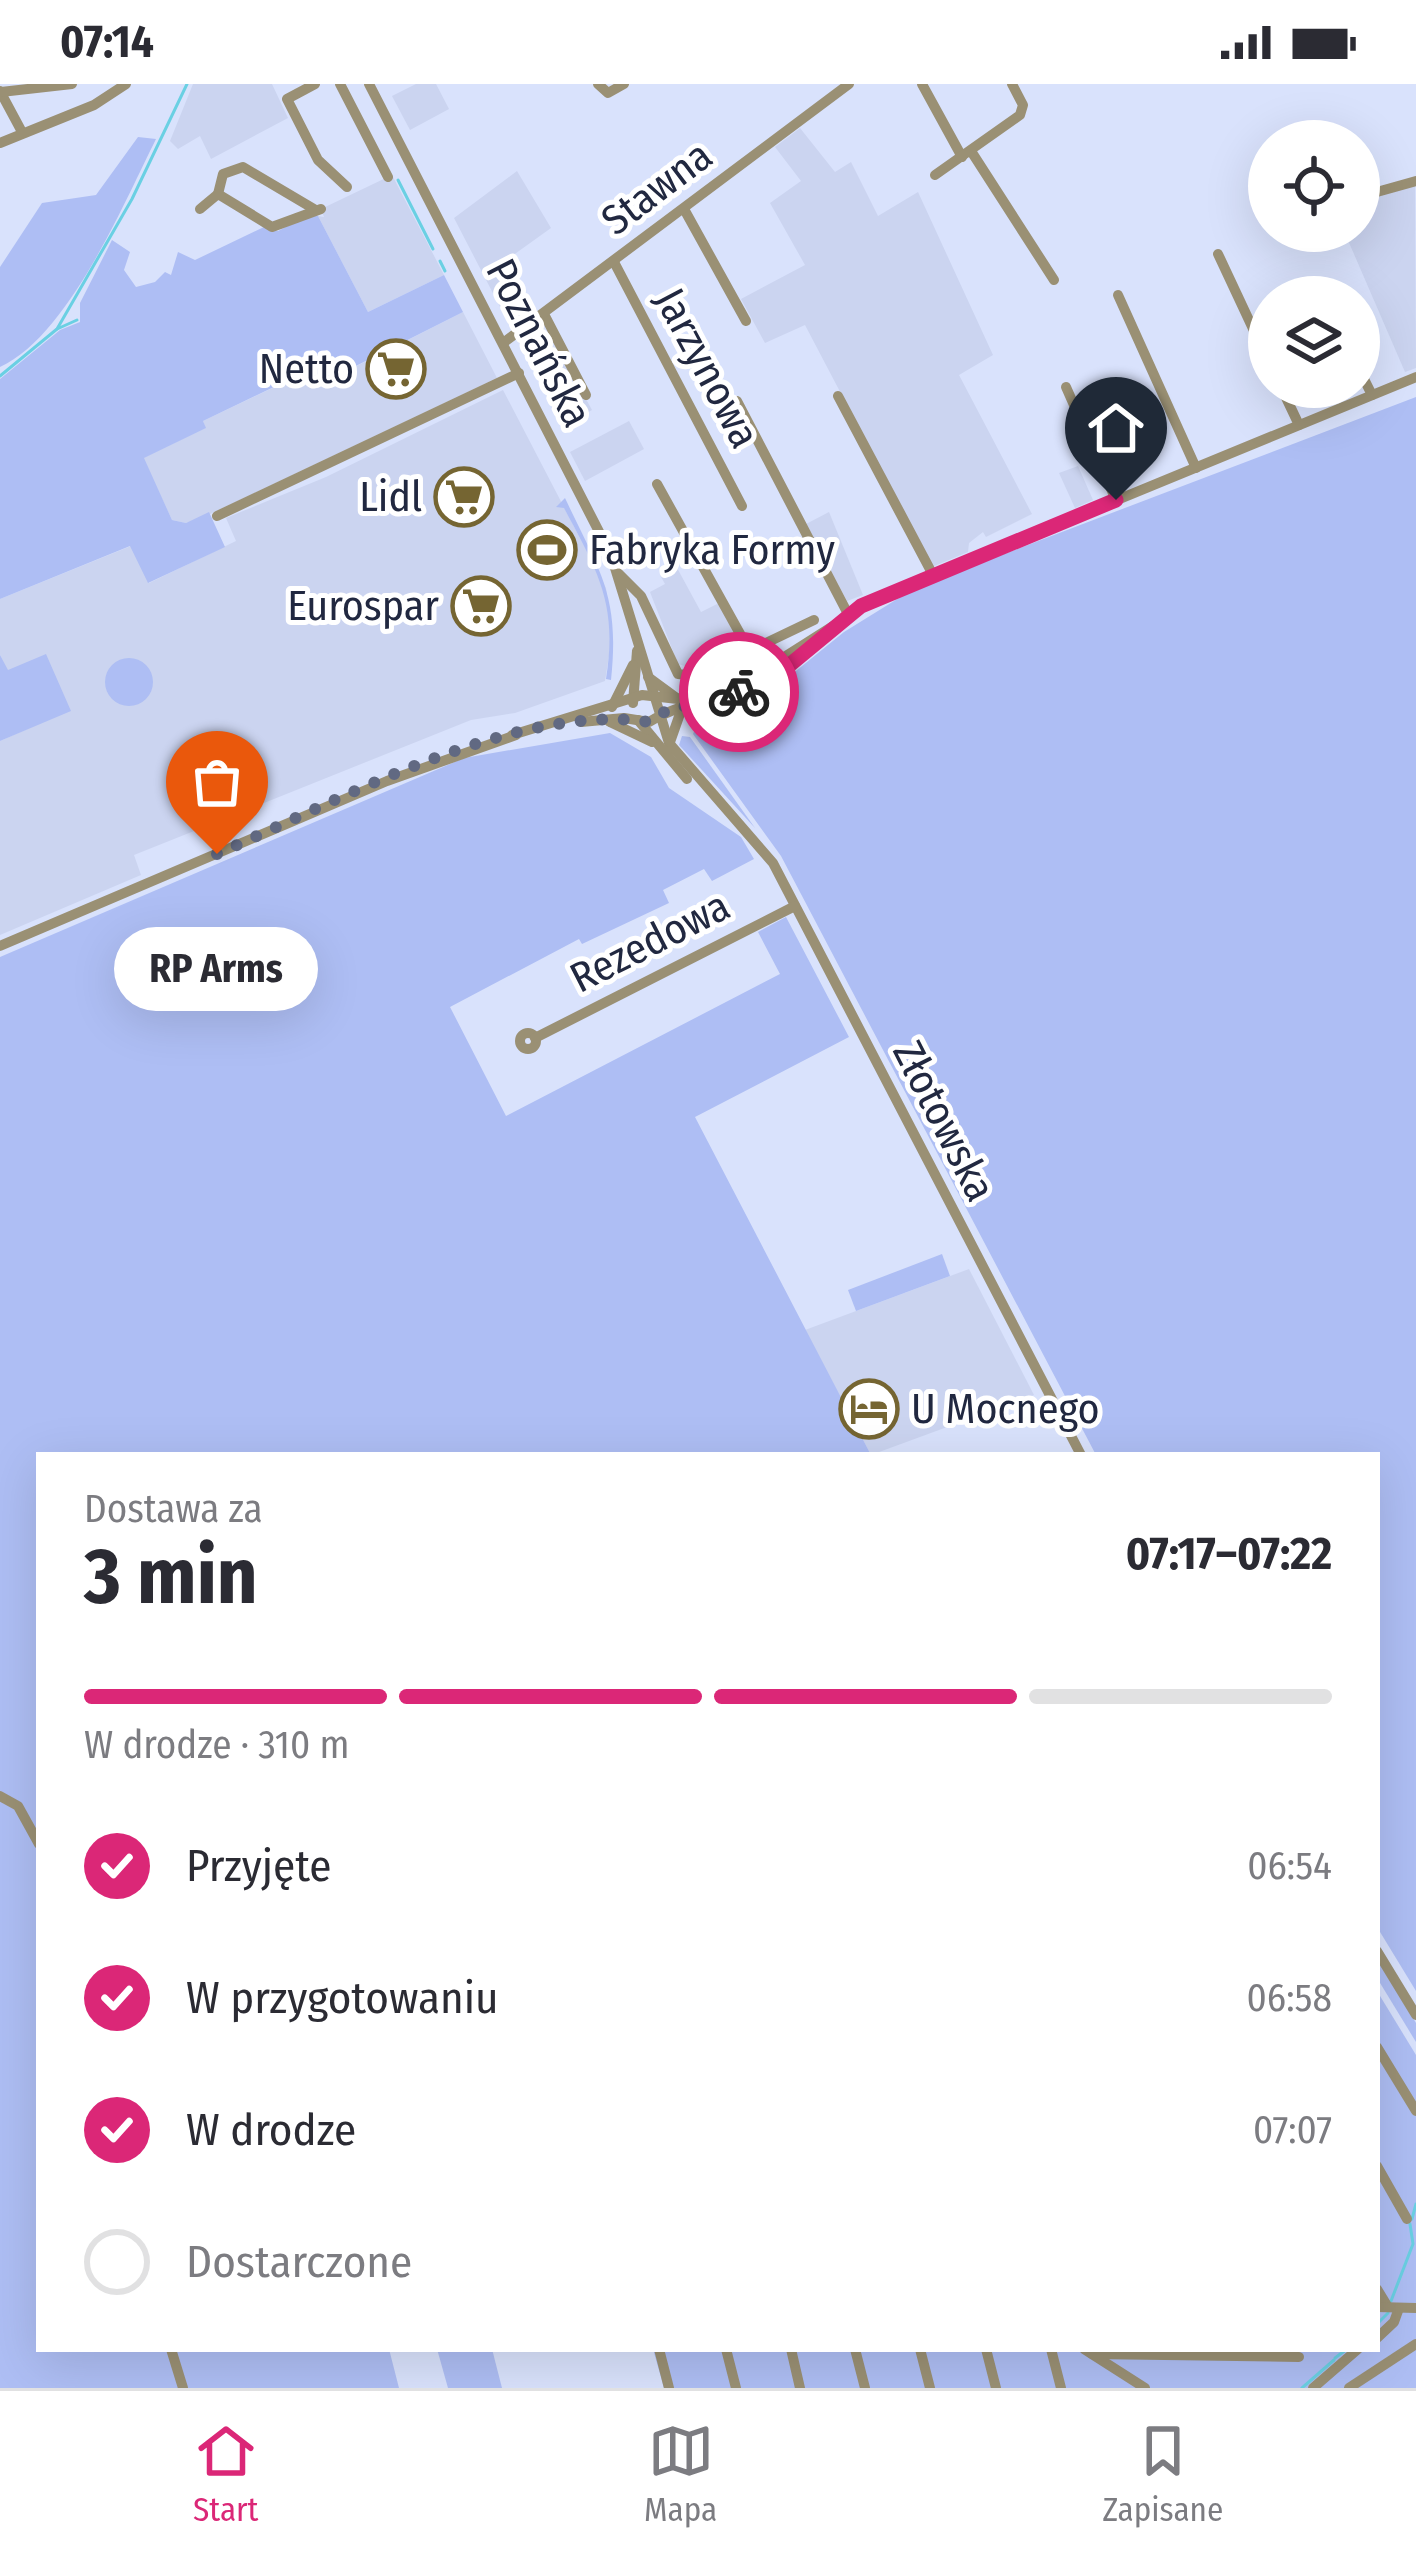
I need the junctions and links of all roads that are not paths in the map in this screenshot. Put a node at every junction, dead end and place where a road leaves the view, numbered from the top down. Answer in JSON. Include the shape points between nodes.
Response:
{"nodes":[{"id":1,"x":72,"y":84,"type":"edge"},
{"id":2,"x":125,"y":84,"type":"edge"},
{"id":3,"x":314,"y":84,"type":"edge"},
{"id":4,"x":340,"y":84,"type":"edge"},
{"id":5,"x":369,"y":84,"type":"edge"},
{"id":6,"x":624,"y":84,"type":"edge"},
{"id":7,"x":849,"y":84,"type":"edge"},
{"id":8,"x":922,"y":84,"type":"edge"},
{"id":9,"x":1012,"y":84,"type":"edge"},
{"id":10,"x":603,"y":89,"type":"edge"},
{"id":11,"x":1,"y":91,"type":"edge"},
{"id":12,"x":22,"y":132,"type":"junction"},
{"id":13,"x":0,"y":143,"type":"edge"},
{"id":14,"x":966,"y":154,"type":"junction"},
{"id":15,"x":935,"y":175,"type":"dead end"},
{"id":16,"x":388,"y":177,"type":"dead end"},
{"id":17,"x":1416,"y":181,"type":"edge"},
{"id":18,"x":346,"y":187,"type":"dead end"},
{"id":19,"x":1380,"y":191,"type":"edge"},
{"id":20,"x":218,"y":194,"type":"junction"},
{"id":21,"x":684,"y":208,"type":"junction"},
{"id":22,"x":200,"y":209,"type":"dead end"},
{"id":23,"x":1218,"y":254,"type":"dead end"},
{"id":24,"x":614,"y":262,"type":"junction"},
{"id":25,"x":1054,"y":280,"type":"dead end"},
{"id":26,"x":1118,"y":295,"type":"dead end"},
{"id":27,"x":544,"y":314,"type":"junction"},
{"id":28,"x":1248,"y":318,"type":"edge"},
{"id":29,"x":746,"y":321,"type":"dead end"},
{"id":30,"x":503,"y":343,"type":"junction"},
{"id":31,"x":519,"y":373,"type":"junction"},
{"id":32,"x":1416,"y":377,"type":"edge"},
{"id":33,"x":1066,"y":386,"type":"dead end"},
{"id":34,"x":1380,"y":392,"type":"edge"},
{"id":35,"x":586,"y":394,"type":"dead end"},
{"id":36,"x":838,"y":396,"type":"dead end"},
{"id":37,"x":736,"y":401,"type":"dead end"},
{"id":38,"x":1291,"y":408,"type":"edge"},
{"id":39,"x":1340,"y":408,"type":"edge"},
{"id":40,"x":1299,"y":425,"type":"junction"},
{"id":41,"x":1196,"y":468,"type":"junction"},
{"id":42,"x":657,"y":484,"type":"dead end"},
{"id":43,"x":1116,"y":500,"type":"junction"},
{"id":44,"x":742,"y":506,"type":"dead end"},
{"id":45,"x":217,"y":516,"type":"dead end"},
{"id":46,"x":617,"y":572,"type":"junction"},
{"id":47,"x":933,"y":575,"type":"junction"},
{"id":48,"x":848,"y":614,"type":"junction"},
{"id":49,"x":814,"y":620,"type":"dead end"},
{"id":50,"x":637,"y":641,"type":"junction"},
{"id":51,"x":766,"y":643,"type":"junction"},
{"id":52,"x":749,"y":650,"type":"junction"},
{"id":53,"x":774,"y":671,"type":"junction"},
{"id":54,"x":650,"y":686,"type":"junction"},
{"id":55,"x":635,"y":700,"type":"junction"},
{"id":56,"x":680,"y":704,"type":"junction"},
{"id":57,"x":607,"y":714,"type":"junction"},
{"id":58,"x":659,"y":714,"type":"junction"},
{"id":59,"x":638,"y":720,"type":"junction"},
{"id":60,"x":665,"y":746,"type":"junction"},
{"id":61,"x":795,"y":906,"type":"junction"},
{"id":62,"x":0,"y":946,"type":"edge"},
{"id":63,"x":535,"y":1037,"type":"dead end"},
{"id":64,"x":1079,"y":1452,"type":"edge"},
{"id":65,"x":0,"y":1796,"type":"edge"},
{"id":66,"x":36,"y":1839,"type":"edge"},
{"id":67,"x":1380,"y":1956,"type":"edge"},
{"id":68,"x":1416,"y":2015,"type":"edge"},
{"id":69,"x":1380,"y":2052,"type":"edge"},
{"id":70,"x":1416,"y":2111,"type":"edge"},
{"id":71,"x":1380,"y":2171,"type":"edge"},
{"id":72,"x":1407,"y":2219,"type":"dead end"},
{"id":73,"x":1388,"y":2307,"type":"edge"},
{"id":74,"x":1416,"y":2308,"type":"edge"},
{"id":75,"x":1380,"y":2335,"type":"edge"},
{"id":76,"x":1416,"y":2344,"type":"edge"},
{"id":77,"x":172,"y":2352,"type":"edge"},
{"id":78,"x":660,"y":2352,"type":"edge"},
{"id":79,"x":727,"y":2352,"type":"edge"},
{"id":80,"x":791,"y":2352,"type":"edge"},
{"id":81,"x":857,"y":2352,"type":"edge"},
{"id":82,"x":921,"y":2352,"type":"edge"},
{"id":83,"x":987,"y":2352,"type":"edge"},
{"id":84,"x":1053,"y":2352,"type":"edge"},
{"id":85,"x":1088,"y":2352,"type":"edge"},
{"id":86,"x":1355,"y":2352,"type":"edge"},
{"id":87,"x":1299,"y":2356,"type":"dead end"},
{"id":88,"x":1121,"y":2374,"type":"junction"},
{"id":89,"x":183,"y":2388,"type":"edge"},
{"id":90,"x":669,"y":2388,"type":"edge"},
{"id":91,"x":736,"y":2388,"type":"edge"},
{"id":92,"x":800,"y":2388,"type":"edge"},
{"id":93,"x":865,"y":2388,"type":"edge"},
{"id":94,"x":930,"y":2388,"type":"edge"},
{"id":95,"x":996,"y":2388,"type":"edge"},
{"id":96,"x":1061,"y":2388,"type":"edge"},
{"id":97,"x":1125,"y":2388,"type":"edge"},
{"id":98,"x":1145,"y":2388,"type":"edge"},
{"id":99,"x":1313,"y":2388,"type":"edge"},
{"id":100,"x":1349,"y":2388,"type":"edge"}],
"edges":[{"from":1,"to":11,"type":"street"},
{"from":2,"to":12,"type":"street"},
{"from":3,"to":18,"type":"street","via":[[286,99],[317,160]]},
{"from":4,"to":16,"type":"street"},
{"from":5,"to":30,"type":"street","name":"Poznańska"},
{"from":6,"to":10,"type":"street"},
{"from":7,"to":21,"type":"street","name":"Stawna"},
{"from":8,"to":14,"type":"street"},
{"from":9,"to":14,"type":"street","via":[[1021,115]]},
{"from":11,"to":12,"type":"street"},
{"from":12,"to":13,"type":"street"},
{"from":14,"to":15,"type":"street"},
{"from":14,"to":25,"type":"street"},
{"from":17,"to":19,"type":"street"},
{"from":20,"to":20,"type":"street","via":[[223,174],[243,167],[318,209],[272,227]]},
{"from":20,"to":22,"type":"street"},
{"from":21,"to":24,"type":"street","name":"Stawna"},
{"from":21,"to":29,"type":"street"},
{"from":23,"to":28,"type":"street"},
{"from":24,"to":27,"type":"street","name":"Stawna"},
{"from":24,"to":44,"type":"street","name":"Jarzynowa"},
{"from":26,"to":41,"type":"street"},
{"from":27,"to":30,"type":"street","name":"Stawna"},
{"from":27,"to":35,"type":"street"},
{"from":30,"to":31,"type":"street","name":"Poznańska"},
{"from":31,"to":45,"type":"street"},
{"from":31,"to":46,"type":"street","name":"Poznańska"},
{"from":32,"to":34,"type":"street"},
{"from":33,"to":43,"type":"street"},
{"from":36,"to":47,"type":"street"},
{"from":37,"to":48,"type":"street"},
{"from":38,"to":40,"type":"street"},
{"from":39,"to":40,"type":"street"},
{"from":40,"to":41,"type":"street"},
{"from":41,"to":43,"type":"street"},
{"from":42,"to":52,"type":"street"},
{"from":43,"to":47,"type":"street"},
{"from":46,"to":50,"type":"street","name":"Poznańska"},
{"from":46,"to":52,"type":"street","via":[[641,596],[678,674]]},
{"from":47,"to":48,"type":"street"},
{"from":48,"to":53,"type":"street"},
{"from":49,"to":51,"type":"street"},
{"from":50,"to":54,"type":"street","name":"Poznańska"},
{"from":50,"to":55,"type":"street"},
{"from":50,"to":57,"type":"street","via":[[629,681]]},
{"from":51,"to":52,"type":"street"},
{"from":51,"to":53,"type":"street"},
{"from":53,"to":56,"type":"street"},
{"from":54,"to":55,"type":"street"},
{"from":54,"to":56,"type":"street"},
{"from":54,"to":56,"type":"street"},
{"from":54,"to":58,"type":"street","name":"Poznańska"},
{"from":55,"to":57,"type":"street"},
{"from":55,"to":59,"type":"street"},
{"from":56,"to":58,"type":"street"},
{"from":56,"to":60,"type":"street"},
{"from":57,"to":59,"type":"street"},
{"from":57,"to":60,"type":"street"},
{"from":57,"to":62,"type":"street","via":[[512,736],[387,781]]},
{"from":58,"to":59,"type":"street"},
{"from":58,"to":60,"type":"street","name":"Złotowska"},
{"from":59,"to":60,"type":"street","name":"Złotowska"},
{"from":60,"to":61,"type":"street","name":"Złotowska","via":[[674,767],[767,853]]},
{"from":61,"to":63,"type":"street","name":"Rezedowa"},
{"from":61,"to":64,"type":"street","name":"Złotowska"},
{"from":65,"to":66,"type":"street","via":[[18,1806]]},
{"from":67,"to":68,"type":"street"},
{"from":69,"to":70,"type":"street"},
{"from":71,"to":72,"type":"street"},
{"from":73,"to":74,"type":"street"},
{"from":73,"to":75,"type":"street","via":[[1394,2322]]},
{"from":76,"to":100,"type":"street"},
{"from":77,"to":89,"type":"street"},
{"from":78,"to":90,"type":"street"},
{"from":79,"to":91,"type":"street"},
{"from":80,"to":92,"type":"street"},
{"from":81,"to":93,"type":"street"},
{"from":82,"to":94,"type":"street"},
{"from":83,"to":95,"type":"street"},
{"from":84,"to":96,"type":"street"},
{"from":85,"to":87,"type":"street"},
{"from":85,"to":88,"type":"street"},
{"from":86,"to":99,"type":"street"},
{"from":88,"to":97,"type":"street"},
{"from":88,"to":98,"type":"street"}]}
